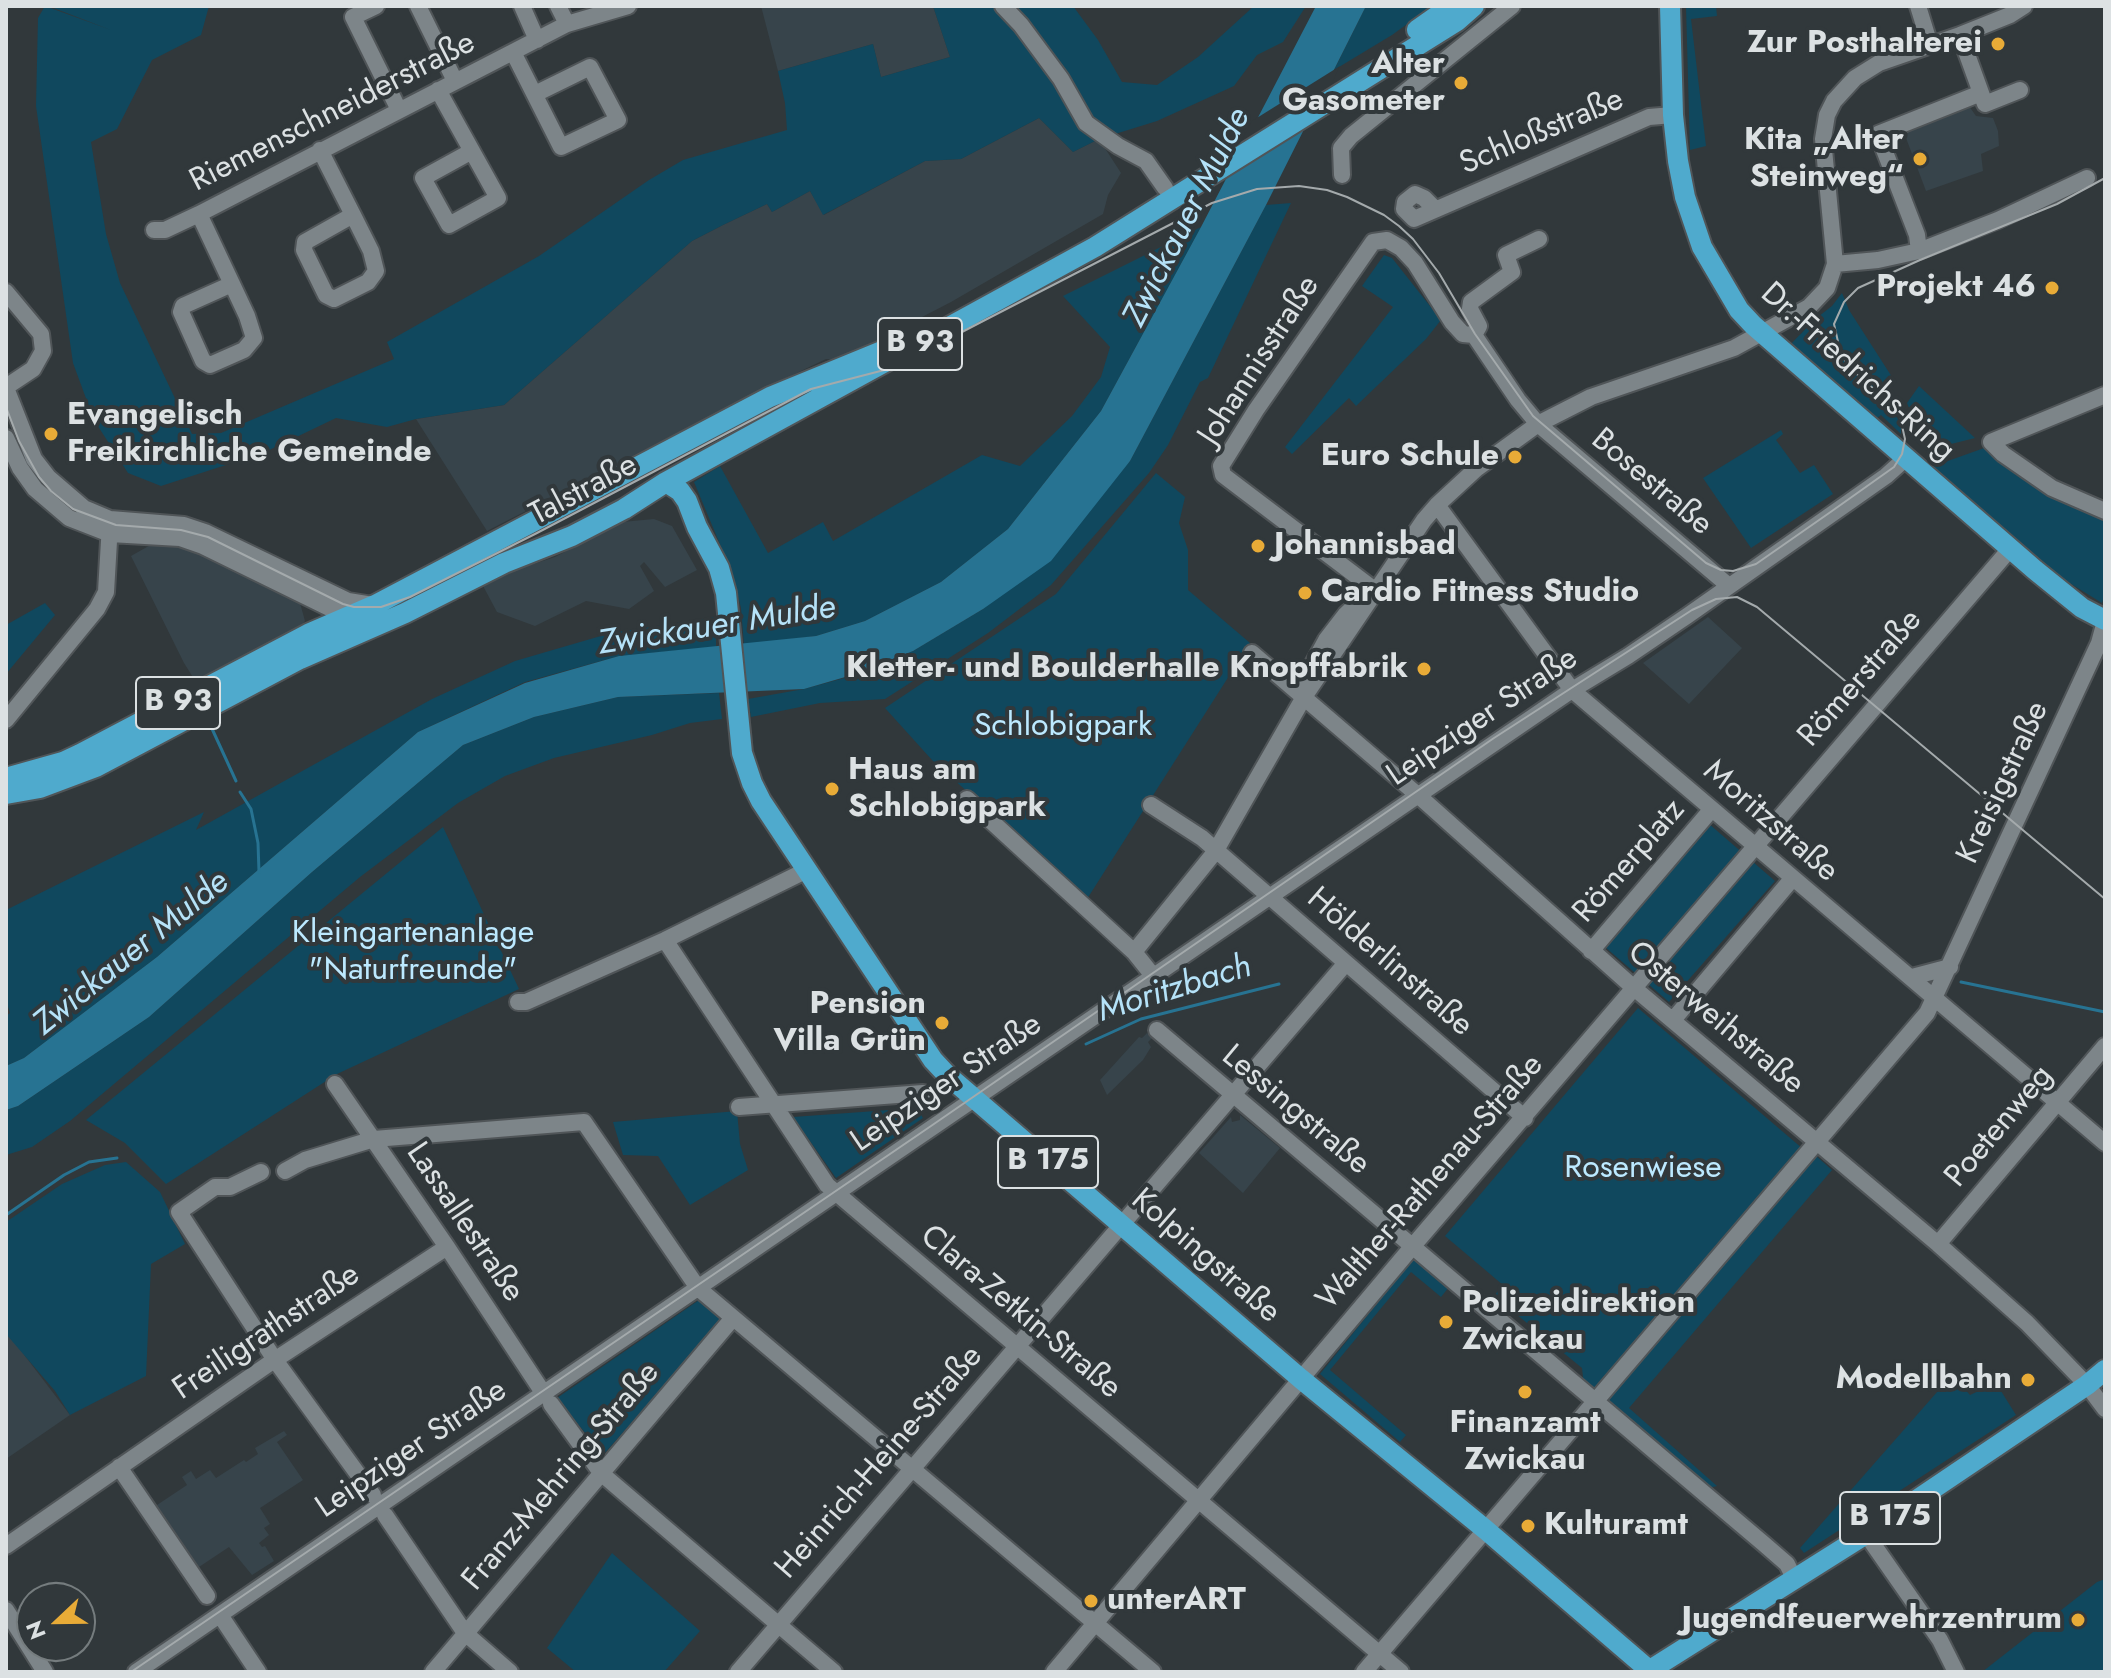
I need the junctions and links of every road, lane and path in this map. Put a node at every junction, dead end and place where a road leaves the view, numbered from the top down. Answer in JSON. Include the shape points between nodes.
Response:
{"nodes":[{"id":1,"x":376,"y":6,"type":"edge"},
{"id":2,"x":418,"y":6,"type":"edge"},
{"id":3,"x":522,"y":6,"type":"edge"},
{"id":4,"x":558,"y":6,"type":"edge"},
{"id":5,"x":628,"y":6,"type":"edge"},
{"id":6,"x":1003,"y":6,"type":"edge"},
{"id":7,"x":1451,"y":6,"type":"edge"},
{"id":8,"x":1474,"y":6,"type":"edge"},
{"id":9,"x":1512,"y":6,"type":"edge"},
{"id":10,"x":1670,"y":6,"type":"edge"},
{"id":11,"x":1918,"y":6,"type":"edge"},
{"id":12,"x":2013,"y":9,"type":"edge"},
{"id":13,"x":567,"y":24,"type":"junction"},
{"id":14,"x":1960,"y":35,"type":"junction"},
{"id":15,"x":537,"y":40,"type":"junction"},
{"id":16,"x":1930,"y":45,"type":"junction"},
{"id":17,"x":513,"y":52,"type":"junction"},
{"id":18,"x":455,"y":81,"type":"junction"},
{"id":19,"x":438,"y":90,"type":"junction"},
{"id":20,"x":2020,"y":90,"type":"dead end"},
{"id":21,"x":1981,"y":93,"type":"junction"},
{"id":22,"x":535,"y":94,"type":"junction"},
{"id":23,"x":399,"y":110,"type":"junction"},
{"id":24,"x":1673,"y":115,"type":"junction"},
{"id":25,"x":320,"y":150,"type":"junction"},
{"id":26,"x":472,"y":151,"type":"junction"},
{"id":27,"x":1342,"y":175,"type":"dead end"},
{"id":28,"x":2087,"y":178,"type":"dead end"},
{"id":29,"x":1167,"y":193,"type":"junction"},
{"id":30,"x":1434,"y":208,"type":"dead end"},
{"id":31,"x":199,"y":214,"type":"junction"},
{"id":32,"x":353,"y":215,"type":"junction"},
{"id":33,"x":154,"y":230,"type":"dead end"},
{"id":34,"x":1539,"y":239,"type":"dead end"},
{"id":35,"x":1919,"y":251,"type":"junction"},
{"id":36,"x":1835,"y":264,"type":"junction"},
{"id":37,"x":232,"y":284,"type":"junction"},
{"id":38,"x":6,"y":292,"type":"edge"},
{"id":39,"x":1763,"y":334,"type":"junction"},
{"id":40,"x":1474,"y":335,"type":"junction"},
{"id":41,"x":6,"y":387,"type":"edge"},
{"id":42,"x":2105,"y":395,"type":"edge"},
{"id":43,"x":1538,"y":424,"type":"junction"},
{"id":44,"x":6,"y":438,"type":"edge"},
{"id":45,"x":653,"y":458,"type":"junction"},
{"id":46,"x":1906,"y":458,"type":"junction"},
{"id":47,"x":666,"y":482,"type":"junction"},
{"id":48,"x":1437,"y":505,"type":"junction"},
{"id":49,"x":2105,"y":511,"type":"edge"},
{"id":50,"x":110,"y":526,"type":"junction"},
{"id":51,"x":2010,"y":549,"type":"junction"},
{"id":52,"x":1729,"y":586,"type":"junction"},
{"id":53,"x":1376,"y":591,"type":"junction"},
{"id":54,"x":311,"y":599,"type":"junction"},
{"id":55,"x":360,"y":616,"type":"junction"},
{"id":56,"x":2105,"y":620,"type":"edge"},
{"id":57,"x":308,"y":634,"type":"junction"},
{"id":58,"x":1252,"y":653,"type":"dead end"},
{"id":59,"x":1572,"y":690,"type":"junction"},
{"id":60,"x":1304,"y":697,"type":"junction"},
{"id":61,"x":6,"y":720,"type":"edge"},
{"id":62,"x":6,"y":778,"type":"edge"},
{"id":63,"x":6,"y":794,"type":"edge"},
{"id":64,"x":1418,"y":796,"type":"junction"},
{"id":65,"x":967,"y":799,"type":"dead end"},
{"id":66,"x":1151,"y":805,"type":"dead end"},
{"id":67,"x":1711,"y":810,"type":"junction"},
{"id":68,"x":1754,"y":846,"type":"junction"},
{"id":69,"x":1215,"y":852,"type":"junction"},
{"id":70,"x":807,"y":870,"type":"junction"},
{"id":71,"x":1792,"y":879,"type":"junction"},
{"id":72,"x":1269,"y":898,"type":"junction"},
{"id":73,"x":665,"y":940,"type":"junction"},
{"id":74,"x":1591,"y":951,"type":"junction"},
{"id":75,"x":1134,"y":952,"type":"junction"},
{"id":76,"x":1346,"y":963,"type":"junction"},
{"id":77,"x":1950,"y":967,"type":"junction"},
{"id":78,"x":1154,"y":977,"type":"junction"},
{"id":79,"x":1912,"y":977,"type":"junction"},
{"id":80,"x":1634,"y":988,"type":"junction"},
{"id":81,"x":1936,"y":997,"type":"junction"},
{"id":82,"x":518,"y":1002,"type":"dead end"},
{"id":83,"x":1673,"y":1020,"type":"junction"},
{"id":84,"x":1157,"y":1030,"type":"dead end"},
{"id":85,"x":2105,"y":1046,"type":"edge"},
{"id":86,"x":335,"y":1084,"type":"dead end"},
{"id":87,"x":923,"y":1093,"type":"dead end"},
{"id":88,"x":1233,"y":1095,"type":"junction"},
{"id":89,"x":975,"y":1099,"type":"junction"},
{"id":90,"x":2058,"y":1102,"type":"junction"},
{"id":91,"x":773,"y":1103,"type":"junction"},
{"id":92,"x":739,"y":1107,"type":"dead end"},
{"id":93,"x":1525,"y":1118,"type":"junction"},
{"id":94,"x":374,"y":1139,"type":"junction"},
{"id":95,"x":1816,"y":1141,"type":"junction"},
{"id":96,"x":2105,"y":1143,"type":"edge"},
{"id":97,"x":285,"y":1171,"type":"dead end"},
{"id":98,"x":261,"y":1172,"type":"dead end"},
{"id":99,"x":837,"y":1194,"type":"junction"},
{"id":100,"x":1115,"y":1232,"type":"junction"},
{"id":101,"x":1938,"y":1244,"type":"junction"},
{"id":102,"x":447,"y":1247,"type":"junction"},
{"id":103,"x":1412,"y":1247,"type":"junction"},
{"id":104,"x":698,"y":1288,"type":"junction"},
{"id":105,"x":733,"y":1318,"type":"junction"},
{"id":106,"x":1017,"y":1348,"type":"junction"},
{"id":107,"x":275,"y":1360,"type":"junction"},
{"id":108,"x":2105,"y":1370,"type":"edge"},
{"id":109,"x":1301,"y":1379,"type":"junction"},
{"id":110,"x":2087,"y":1385,"type":"junction"},
{"id":111,"x":547,"y":1399,"type":"junction"},
{"id":112,"x":1596,"y":1402,"type":"junction"},
{"id":113,"x":2105,"y":1409,"type":"edge"},
{"id":114,"x":119,"y":1467,"type":"junction"},
{"id":115,"x":913,"y":1470,"type":"junction"},
{"id":116,"x":602,"y":1474,"type":"junction"},
{"id":117,"x":373,"y":1495,"type":"dead end"},
{"id":118,"x":1199,"y":1501,"type":"junction"},
{"id":119,"x":385,"y":1515,"type":"dead end"},
{"id":120,"x":1486,"y":1530,"type":"junction"},
{"id":121,"x":1866,"y":1534,"type":"junction"},
{"id":122,"x":6,"y":1546,"type":"edge"},
{"id":123,"x":1795,"y":1580,"type":"junction"},
{"id":124,"x":207,"y":1596,"type":"dead end"},
{"id":125,"x":6,"y":1610,"type":"edge"},
{"id":126,"x":220,"y":1615,"type":"junction"},
{"id":127,"x":1095,"y":1623,"type":"junction"},
{"id":128,"x":778,"y":1624,"type":"junction"},
{"id":129,"x":465,"y":1633,"type":"junction"},
{"id":130,"x":1380,"y":1653,"type":"junction"},
{"id":131,"x":1648,"y":1671,"type":"edge"},
{"id":132,"x":45,"y":1672,"type":"edge"},
{"id":133,"x":136,"y":1672,"type":"edge"},
{"id":134,"x":258,"y":1672,"type":"edge"},
{"id":135,"x":433,"y":1672,"type":"edge"},
{"id":136,"x":510,"y":1672,"type":"edge"},
{"id":137,"x":738,"y":1672,"type":"edge"},
{"id":138,"x":834,"y":1672,"type":"edge"},
{"id":139,"x":1054,"y":1672,"type":"edge"},
{"id":140,"x":1153,"y":1672,"type":"edge"},
{"id":141,"x":1364,"y":1672,"type":"edge"},
{"id":142,"x":1401,"y":1672,"type":"edge"},
{"id":143,"x":1956,"y":1672,"type":"edge"}],
"edges":[{"from":1,"to":23,"type":"street","via":[[353,17]]},
{"from":2,"to":18,"type":"street"},
{"from":3,"to":15,"type":"street"},
{"from":4,"to":13,"type":"street"},
{"from":5,"to":13,"type":"street","name":"Riemenschneiderstraße"},
{"from":6,"to":29,"type":"street","via":[[1061,79],[1086,123],[1146,161]]},
{"from":7,"to":29,"type":"main road","number":"B 93","via":[[1188,173]]},
{"from":8,"to":29,"type":"main road","number":"B 93","via":[[1379,69]]},
{"from":9,"to":27,"type":"street","via":[[1351,136],[1341,148]]},
{"from":10,"to":24,"type":"main road","name":"Dr.-Friedrichs-Ring"},
{"from":11,"to":16,"type":"street"},
{"from":12,"to":14,"type":"street"},
{"from":13,"to":15,"type":"street","name":"Riemenschneiderstraße"},
{"from":14,"to":16,"type":"street"},
{"from":14,"to":21,"type":"street"},
{"from":15,"to":17,"type":"street","name":"Riemenschneiderstraße"},
{"from":16,"to":36,"type":"street","via":[[1879,63],[1855,78],[1827,115],[1823,139]]},
{"from":17,"to":18,"type":"street","name":"Riemenschneiderstraße"},
{"from":17,"to":22,"type":"street"},
{"from":18,"to":19,"type":"street","name":"Riemenschneiderstraße"},
{"from":19,"to":23,"type":"street","name":"Riemenschneiderstraße"},
{"from":19,"to":26,"type":"street"},
{"from":20,"to":21,"type":"street","via":[[1985,104]]},
{"from":21,"to":35,"type":"street","via":[[1878,134]]},
{"from":22,"to":22,"type":"street","via":[[561,147],[618,120],[590,67]]},
{"from":23,"to":25,"type":"street","name":"Riemenschneiderstraße"},
{"from":24,"to":30,"type":"street","name":"Schloßstraße","via":[[1649,117]]},
{"from":24,"to":39,"type":"main road","name":"Dr.-Friedrichs-Ring","via":[[1682,183],[1702,247],[1739,310]]},
{"from":25,"to":31,"type":"street","name":"Riemenschneiderstraße"},
{"from":25,"to":32,"type":"street"},
{"from":26,"to":26,"type":"street","via":[[498,198],[449,225],[423,178]]},
{"from":28,"to":35,"type":"street"},
{"from":29,"to":45,"type":"main road","name":"Talstraße","number":"B 93","via":[[881,351],[770,397]]},
{"from":29,"to":47,"type":"main road","name":"Talstraße","number":"B 93","via":[[1095,247]]},
{"from":31,"to":33,"type":"street","name":"Riemenschneiderstraße"},
{"from":31,"to":37,"type":"street"},
{"from":32,"to":32,"type":"street","via":[[305,242],[326,295],[334,299],[368,282],[376,271]]},
{"from":34,"to":40,"type":"street","via":[[1506,255],[1512,272],[1471,302],[1479,326]]},
{"from":35,"to":36,"type":"street"},
{"from":36,"to":39,"type":"street","via":[[1820,298]]},
{"from":37,"to":37,"type":"street","via":[[183,306],[181,312],[203,361],[210,365],[244,350],[254,338]]},
{"from":38,"to":41,"type":"street","via":[[41,334],[43,351],[33,369]]},
{"from":39,"to":43,"type":"street","via":[[1591,397]]},
{"from":39,"to":46,"type":"main road","name":"Dr.-Friedrichs-Ring"},
{"from":40,"to":43,"type":"street","name":"Bosestraße"},
{"from":40,"to":53,"type":"street","name":"Johannisstraße","via":[[1463,334],[1452,322],[1401,248],[1387,240],[1373,242],[1221,466],[1223,475]]},
{"from":41,"to":50,"type":"street","via":[[34,459],[48,477]]},
{"from":42,"to":49,"type":"street","via":[[1991,442],[2052,488]]},
{"from":43,"to":48,"type":"street"},
{"from":43,"to":52,"type":"street","name":"Bosestraße"},
{"from":44,"to":50,"type":"street","via":[[20,468],[55,508],[69,518]]},
{"from":45,"to":47,"type":"main road","number":"B 175"},
{"from":45,"to":55,"type":"main road","name":"Talstraße","number":"B 93"},
{"from":46,"to":51,"type":"main road","name":"Dr.-Friedrichs-Ring"},
{"from":46,"to":52,"type":"street","name":"Leipziger Straße"},
{"from":47,"to":55,"type":"main road","name":"Talstraße","number":"B 93","via":[[572,536]]},
{"from":47,"to":70,"type":"main road","name":"Kolpingstraße","number":"B 175","via":[[684,496],[719,568],[729,610],[741,749],[752,783]]},
{"from":48,"to":53,"type":"street"},
{"from":48,"to":59,"type":"street","name":"Moritzstraße"},
{"from":50,"to":54,"type":"street","via":[[128,537],[191,542]]},
{"from":50,"to":55,"type":"street","via":[[184,525],[205,532]]},
{"from":50,"to":61,"type":"street","via":[[106,592],[97,609]]},
{"from":51,"to":56,"type":"main road","name":"Dr.-Friedrichs-Ring"},
{"from":51,"to":68,"type":"street","name":"Römerstraße"},
{"from":52,"to":59,"type":"street","name":"Leipziger Straße"},
{"from":53,"to":60,"type":"street"},
{"from":54,"to":55,"type":"street"},
{"from":54,"to":57,"type":"street","via":[[315,623]]},
{"from":55,"to":57,"type":"main road","name":"Talstraße","number":"B 93"},
{"from":55,"to":63,"type":"main road","name":"Talstraße","number":"B 93","via":[[300,659],[96,767],[40,788]]},
{"from":56,"to":77,"type":"street","name":"Kreisigstraße"},
{"from":57,"to":62,"type":"main road","name":"Talstraße","number":"B 93","via":[[71,758]]},
{"from":58,"to":60,"type":"street","name":"Osterweihstraße"},
{"from":59,"to":64,"type":"street","name":"Leipziger Straße"},
{"from":59,"to":67,"type":"street","name":"Moritzstraße"},
{"from":60,"to":64,"type":"street","name":"Osterweihstraße"},
{"from":60,"to":69,"type":"street"},
{"from":64,"to":72,"type":"street","name":"Leipziger Straße"},
{"from":64,"to":74,"type":"street","name":"Osterweihstraße"},
{"from":65,"to":75,"type":"street"},
{"from":66,"to":69,"type":"street","name":"Hölderlinstraße"},
{"from":67,"to":68,"type":"street","name":"Moritzstraße"},
{"from":67,"to":74,"type":"street","name":"Römerplatz"},
{"from":68,"to":71,"type":"street","name":"Moritzstraße"},
{"from":68,"to":80,"type":"street"},
{"from":69,"to":72,"type":"street","name":"Hölderlinstraße"},
{"from":69,"to":75,"type":"street"},
{"from":70,"to":73,"type":"street"},
{"from":70,"to":89,"type":"main road","name":"Kolpingstraße","number":"B 175","via":[[933,1060]]},
{"from":71,"to":79,"type":"street","name":"Moritzstraße"},
{"from":71,"to":83,"type":"street"},
{"from":72,"to":76,"type":"street","name":"Hölderlinstraße"},
{"from":72,"to":78,"type":"street","name":"Leipziger Straße"},
{"from":73,"to":82,"type":"street"},
{"from":73,"to":91,"type":"street","name":"Clara-Zetkin-Straße"},
{"from":74,"to":80,"type":"street","name":"Osterweihstraße"},
{"from":75,"to":78,"type":"street"},
{"from":76,"to":88,"type":"street","name":"Heinrich-Heine-Straße"},
{"from":76,"to":93,"type":"street","name":"Hölderlinstraße"},
{"from":77,"to":79,"type":"street"},
{"from":77,"to":81,"type":"street","name":"Kreisigstraße"},
{"from":78,"to":89,"type":"street","name":"Leipziger Straße"},
{"from":79,"to":81,"type":"street","name":"Moritzstraße"},
{"from":80,"to":83,"type":"street","name":"Osterweihstraße"},
{"from":80,"to":93,"type":"street","name":"Walther-Rathenau-Straße"},
{"from":81,"to":90,"type":"street","name":"Moritzstraße"},
{"from":81,"to":95,"type":"street","name":"Kreisigstraße"},
{"from":83,"to":95,"type":"street","name":"Osterweihstraße"},
{"from":84,"to":88,"type":"street","name":"Lessingstraße"},
{"from":85,"to":90,"type":"street","name":"Poetenweg"},
{"from":86,"to":94,"type":"street","name":"Lassallestraße"},
{"from":87,"to":91,"type":"street"},
{"from":88,"to":100,"type":"street","name":"Heinrich-Heine-Straße"},
{"from":88,"to":103,"type":"street","name":"Lessingstraße"},
{"from":89,"to":99,"type":"street","name":"Leipziger Straße"},
{"from":89,"to":100,"type":"main road","name":"Kolpingstraße","number":"B 175"},
{"from":90,"to":96,"type":"street","name":"Moritzstraße"},
{"from":90,"to":101,"type":"street","name":"Poetenweg"},
{"from":91,"to":92,"type":"street"},
{"from":91,"to":99,"type":"street","name":"Clara-Zetkin-Straße"},
{"from":93,"to":103,"type":"street","name":"Walther-Rathenau-Straße"},
{"from":94,"to":97,"type":"street"},
{"from":94,"to":102,"type":"street","name":"Lassallestraße"},
{"from":94,"to":104,"type":"street","via":[[584,1122]]},
{"from":95,"to":101,"type":"street","name":"Osterweihstraße"},
{"from":95,"to":112,"type":"street","name":"Kreisigstraße"},
{"from":98,"to":107,"type":"street","via":[[230,1187],[215,1187],[179,1212]]},
{"from":99,"to":104,"type":"street","name":"Leipziger Straße"},
{"from":99,"to":106,"type":"street","name":"Clara-Zetkin-Straße"},
{"from":100,"to":106,"type":"street","name":"Heinrich-Heine-Straße"},
{"from":100,"to":109,"type":"main road","name":"Kolpingstraße","number":"B 175"},
{"from":101,"to":110,"type":"street","name":"Osterweihstraße"},
{"from":102,"to":107,"type":"street","name":"Freiligrathstraße"},
{"from":102,"to":111,"type":"street","name":"Lassallestraße"},
{"from":103,"to":109,"type":"street","name":"Walther-Rathenau-Straße"},
{"from":103,"to":112,"type":"street","name":"Lessingstraße"},
{"from":104,"to":105,"type":"street"},
{"from":104,"to":111,"type":"street","name":"Leipziger Straße"},
{"from":105,"to":115,"type":"street"},
{"from":105,"to":116,"type":"street","name":"Franz-Mehring-Straße"},
{"from":106,"to":115,"type":"street","name":"Heinrich-Heine-Straße"},
{"from":106,"to":118,"type":"street","name":"Clara-Zetkin-Straße"},
{"from":107,"to":114,"type":"street","name":"Freiligrathstraße"},
{"from":107,"to":117,"type":"street"},
{"from":108,"to":110,"type":"main road","number":"B 175"},
{"from":109,"to":118,"type":"street","name":"Walther-Rathenau-Straße"},
{"from":109,"to":120,"type":"main road","name":"Kolpingstraße","number":"B 175"},
{"from":110,"to":113,"type":"street","name":"Osterweihstraße"},
{"from":110,"to":121,"type":"main road","number":"B 175"},
{"from":111,"to":116,"type":"street","name":"Lassallestraße"},
{"from":111,"to":126,"type":"street","name":"Leipziger Straße"},
{"from":112,"to":120,"type":"street","name":"Kreisigstraße"},
{"from":112,"to":123,"type":"street","name":"Lessingstraße","via":[[1787,1564]]},
{"from":114,"to":122,"type":"street","name":"Freiligrathstraße"},
{"from":114,"to":124,"type":"street"},
{"from":115,"to":127,"type":"street"},
{"from":115,"to":128,"type":"street","name":"Heinrich-Heine-Straße"},
{"from":116,"to":128,"type":"street","name":"Lassallestraße"},
{"from":116,"to":129,"type":"street","name":"Franz-Mehring-Straße"},
{"from":118,"to":127,"type":"street","name":"Walther-Rathenau-Straße"},
{"from":118,"to":130,"type":"street","name":"Clara-Zetkin-Straße"},
{"from":119,"to":129,"type":"street"},
{"from":120,"to":130,"type":"street","name":"Kreisigstraße"},
{"from":120,"to":131,"type":"main road","name":"Kolpingstraße","number":"B 175"},
{"from":121,"to":123,"type":"main road","number":"B 175"},
{"from":121,"to":143,"type":"street","via":[[1940,1640]]},
{"from":123,"to":131,"type":"main road","number":"B 175"},
{"from":125,"to":132,"type":"street"},
{"from":126,"to":133,"type":"street","name":"Leipziger Straße"},
{"from":126,"to":134,"type":"street"},
{"from":127,"to":139,"type":"street","name":"Walther-Rathenau-Straße"},
{"from":127,"to":140,"type":"street"},
{"from":128,"to":137,"type":"street","name":"Heinrich-Heine-Straße"},
{"from":128,"to":138,"type":"street","name":"Lassallestraße"},
{"from":129,"to":135,"type":"street","name":"Franz-Mehring-Straße"},
{"from":129,"to":136,"type":"street"},
{"from":130,"to":141,"type":"street","name":"Kreisigstraße"},
{"from":130,"to":142,"type":"street","name":"Clara-Zetkin-Straße"}]}
